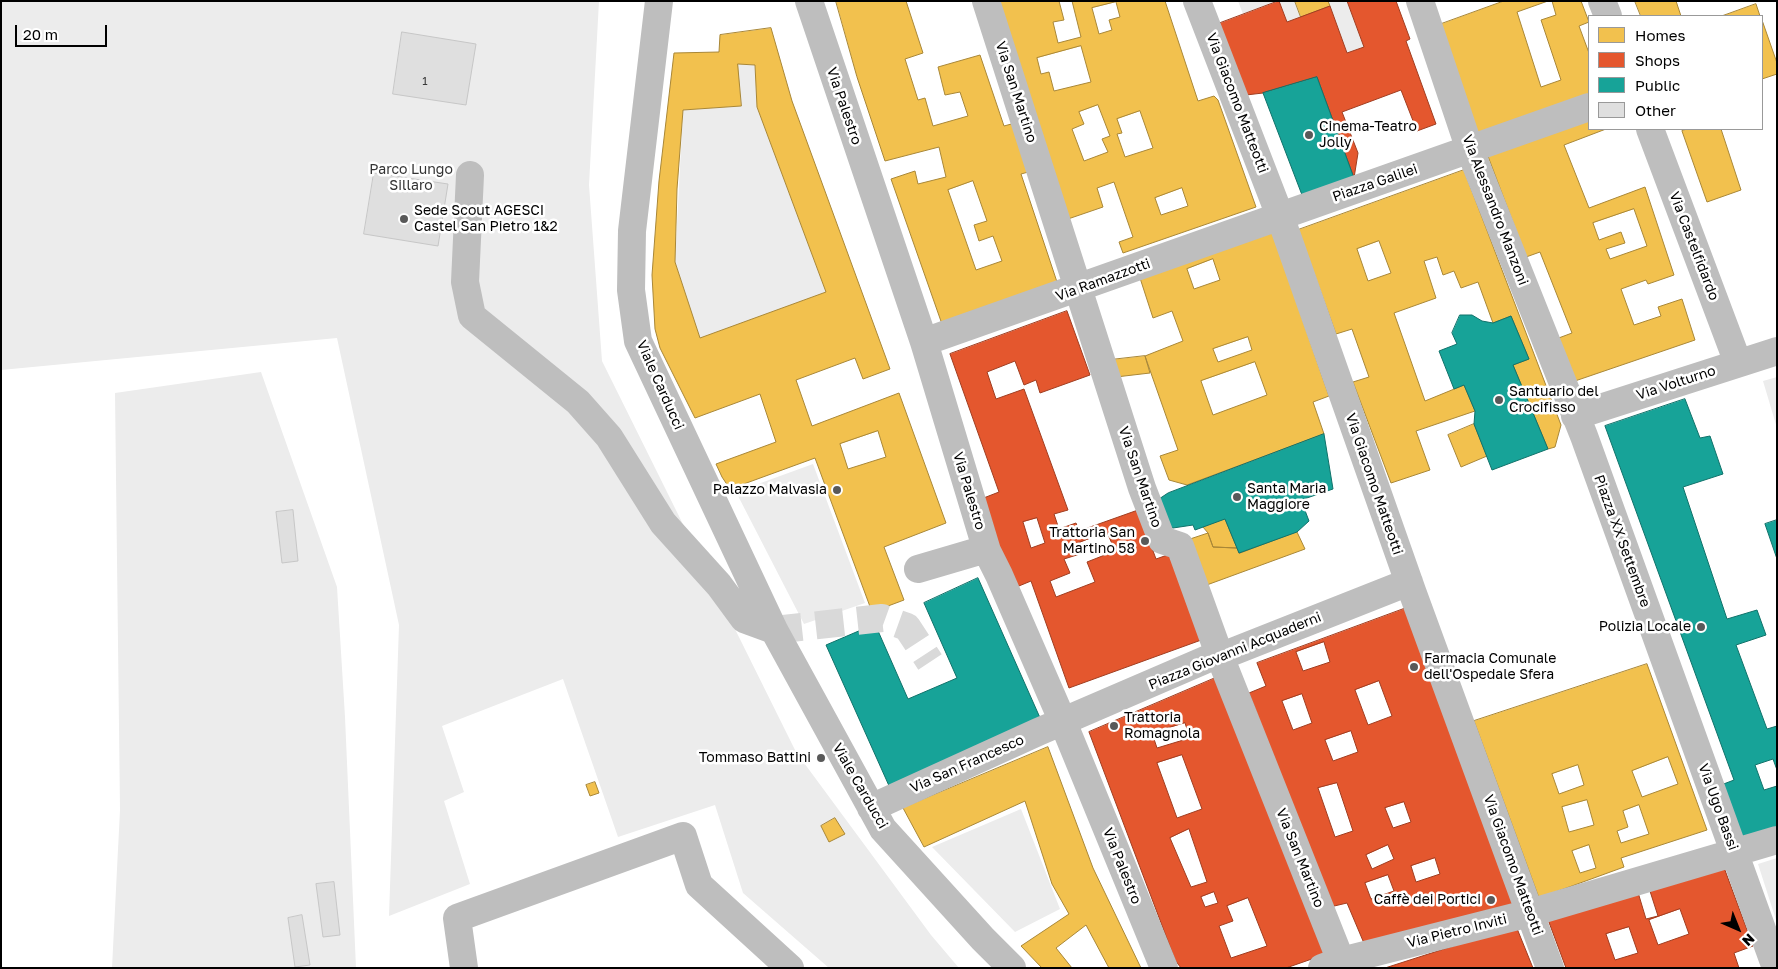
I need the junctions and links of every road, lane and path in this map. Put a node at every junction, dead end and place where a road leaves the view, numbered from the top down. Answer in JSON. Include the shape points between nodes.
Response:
{"nodes":[{"id":1,"x":659,"y":1,"type":"edge"},
{"id":2,"x":809,"y":1,"type":"edge"},
{"id":3,"x":986,"y":1,"type":"edge"},
{"id":4,"x":1197,"y":1,"type":"edge"},
{"id":5,"x":1420,"y":1,"type":"edge"},
{"id":6,"x":1602,"y":1,"type":"edge"},
{"id":7,"x":1608,"y":15,"type":"edge"},
{"id":8,"x":1588,"y":108,"type":"edge"},
{"id":9,"x":1650,"y":130,"type":"edge"},
{"id":10,"x":1470,"y":150,"type":"junction"},
{"id":11,"x":470,"y":175,"type":"dead end"},
{"id":12,"x":1280,"y":216,"type":"junction"},
{"id":13,"x":1079,"y":288,"type":"junction"},
{"id":14,"x":924,"y":342,"type":"junction"},
{"id":15,"x":1777,"y":351,"type":"edge"},
{"id":16,"x":1738,"y":363,"type":"junction"},
{"id":17,"x":1580,"y":426,"type":"junction"},
{"id":18,"x":986,"y":549,"type":"junction"},
{"id":19,"x":918,"y":569,"type":"dead end"},
{"id":20,"x":1409,"y":582,"type":"junction"},
{"id":21,"x":774,"y":630,"type":"junction"},
{"id":22,"x":1659,"y":646,"type":"joint"},
{"id":23,"x":1219,"y":654,"type":"junction"},
{"id":24,"x":1063,"y":722,"type":"junction"},
{"id":25,"x":871,"y":808,"type":"junction"},
{"id":26,"x":1777,"y":840,"type":"edge"},
{"id":27,"x":1735,"y":853,"type":"junction"},
{"id":28,"x":1530,"y":913,"type":"junction"},
{"id":29,"x":1330,"y":965,"type":"edge"},
{"id":30,"x":464,"y":968,"type":"edge"},
{"id":31,"x":790,"y":968,"type":"edge"},
{"id":32,"x":1012,"y":968,"type":"edge"},
{"id":33,"x":1164,"y":968,"type":"edge"},
{"id":34,"x":1550,"y":968,"type":"edge"},
{"id":35,"x":1776,"y":968,"type":"edge"}],
"edges":[{"from":1,"to":21,"type":"street","name":"Viale Carducci","via":[[632,231],[631,290],[638,341]]},
{"from":2,"to":14,"type":"street","name":"Via Palestro"},
{"from":3,"to":13,"type":"street","name":"Via San Martino"},
{"from":4,"to":12,"type":"street","name":"Via Giacomo Matteotti"},
{"from":5,"to":10,"type":"street","name":"Via Alessandro Manzoni"},
{"from":6,"to":7,"type":"street"},
{"from":8,"to":10,"type":"street"},
{"from":9,"to":16,"type":"street","name":"Via Castelfidardo"},
{"from":10,"to":12,"type":"street","name":"Piazza Galilei"},
{"from":10,"to":17,"type":"street","name":"Via Alessandro Manzoni"},
{"from":11,"to":21,"type":"street","via":[[465,282],[472,316],[578,402],[609,437],[663,523],[719,585],[744,619]]},
{"from":12,"to":13,"type":"street","name":"Via Ramazzotti"},
{"from":12,"to":20,"type":"street","name":"Via Giacomo Matteotti"},
{"from":13,"to":14,"type":"street","name":"Via Ramazzotti"},
{"from":13,"to":23,"type":"street","name":"Via San Martino","via":[[1142,488],[1162,540],[1180,546]]},
{"from":14,"to":18,"type":"street","name":"Via Palestro"},
{"from":15,"to":16,"type":"street","name":"Via Volturno"},
{"from":16,"to":17,"type":"street","name":"Via Volturno"},
{"from":17,"to":22,"type":"street","name":"Piazza XX Settembre"},
{"from":18,"to":19,"type":"street"},
{"from":18,"to":24,"type":"street","name":"Via Palestro"},
{"from":20,"to":23,"type":"street","name":"Piazza Giovanni Acquaderni","via":[[1232,652]]},
{"from":20,"to":28,"type":"street","name":"Via Giacomo Matteotti"},
{"from":21,"to":25,"type":"street","name":"Viale Carducci"},
{"from":22,"to":27,"type":"street","name":"Via Ugo Bassi"},
{"from":23,"to":24,"type":"street","name":"Piazza Giovanni Acquaderni"},
{"from":23,"to":29,"type":"street","name":"Via San Martino"},
{"from":24,"to":25,"type":"street","name":"Via San Francesco"},
{"from":24,"to":33,"type":"street","name":"Via Palestro"},
{"from":25,"to":32,"type":"street","name":"Viale Carducci","via":[[883,829]]},
{"from":26,"to":27,"type":"street","name":"Via Pietro Inviti"},
{"from":27,"to":28,"type":"street","name":"Via Pietro Inviti"},
{"from":27,"to":35,"type":"street","name":"Via Ugo Bassi"},
{"from":28,"to":29,"type":"street","name":"Via Pietro Inviti"},
{"from":28,"to":34,"type":"street","name":"Via Giacomo Matteotti"},
{"from":30,"to":31,"type":"street","via":[[457,918],[682,836],[699,885]]}]}
